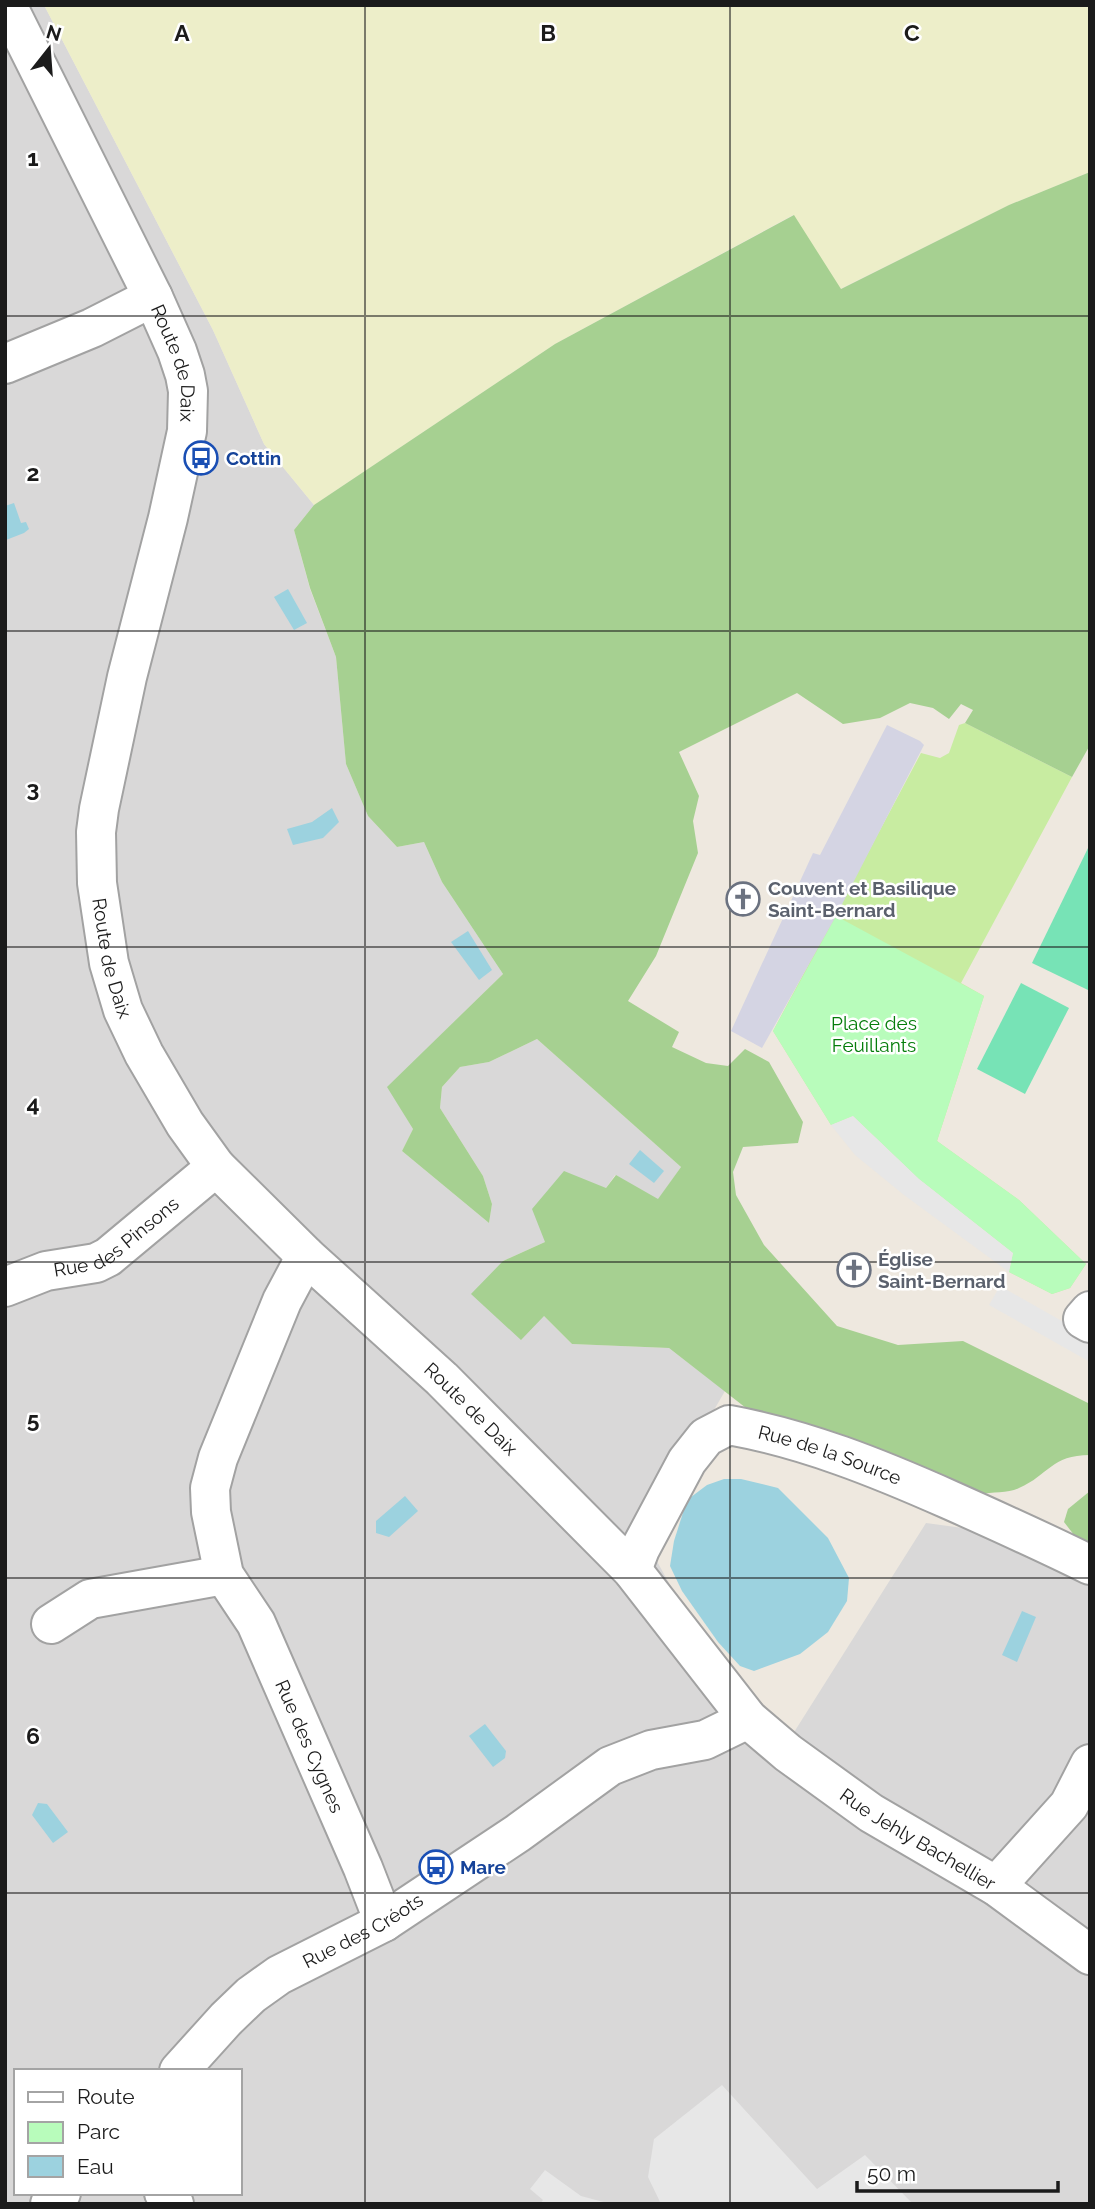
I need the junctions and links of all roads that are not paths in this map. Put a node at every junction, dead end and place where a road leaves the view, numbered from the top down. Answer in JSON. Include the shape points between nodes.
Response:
{"nodes":[{"id":1,"x":7,"y":5,"type":"edge"},
{"id":2,"x":153,"y":297,"type":"junction"},
{"id":3,"x":5,"y":364,"type":"edge"},
{"id":4,"x":216,"y":1167,"type":"junction"},
{"id":5,"x":306,"y":1256,"type":"junction"},
{"id":6,"x":5,"y":1287,"type":"edge"},
{"id":7,"x":1090,"y":1565,"type":"edge"},
{"id":8,"x":632,"y":1570,"type":"junction"},
{"id":9,"x":224,"y":1575,"type":"junction"},
{"id":10,"x":51,"y":1624,"type":"dead end"},
{"id":11,"x":748,"y":1719,"type":"junction"},
{"id":12,"x":1090,"y":1764,"type":"edge"},
{"id":13,"x":996,"y":1886,"type":"junction"},
{"id":14,"x":384,"y":1922,"type":"junction"},
{"id":15,"x":1090,"y":1955,"type":"edge"},
{"id":16,"x":181,"y":2069,"type":"edge"}],
"edges":[{"from":1,"to":2,"type":"street","name":"Route de Daix"},
{"from":2,"to":3,"type":"street"},
{"from":2,"to":4,"type":"street","name":"Route de Daix","via":[[185,375],[187,431],[103,788],[96,832],[97,883],[104,938],[123,1010],[168,1096]]},
{"from":4,"to":5,"type":"street","name":"Route de Daix"},
{"from":4,"to":6,"type":"street","name":"Rue des Pinsons","via":[[108,1257],[47,1271]]},
{"from":5,"to":8,"type":"street","name":"Route de Daix","via":[[442,1380]]},
{"from":5,"to":9,"type":"street","name":"Rue des Cygnes","via":[[282,1301],[213,1472],[211,1512]]},
{"from":7,"to":8,"type":"street","name":"Rue de la Source","via":[[869,1465],[791,1439],[729,1425],[706,1437],[687,1461]]},
{"from":8,"to":11,"type":"street","name":"Route de Daix"},
{"from":9,"to":10,"type":"street","via":[[90,1599]]},
{"from":9,"to":14,"type":"street","name":"Rue des Cygnes","via":[[256,1623]]},
{"from":11,"to":13,"type":"street","name":"Rue Jehly Bachellier","via":[[871,1814]]},
{"from":11,"to":14,"type":"street","name":"Rue des Créots","via":[[705,1740],[651,1750],[610,1766]]},
{"from":12,"to":13,"type":"street","via":[[1069,1805]]},
{"from":13,"to":15,"type":"street","name":"Rue Jehly Bachellier"},
{"from":14,"to":16,"type":"street","name":"Rue des Créots","via":[[308,1958],[251,1995]]}]}
